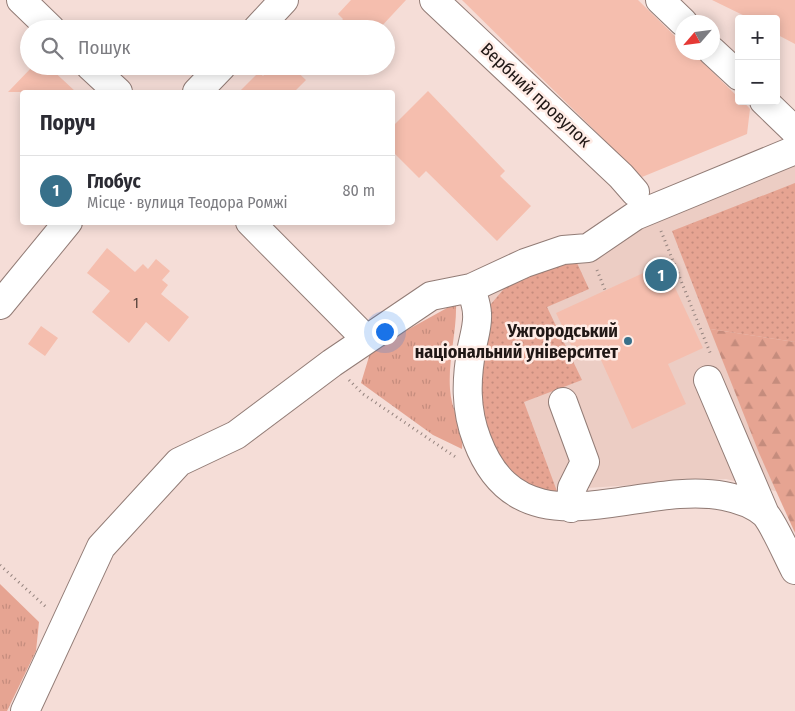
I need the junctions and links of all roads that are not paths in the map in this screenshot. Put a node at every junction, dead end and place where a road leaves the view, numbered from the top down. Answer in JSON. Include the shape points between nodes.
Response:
{"nodes":[{"id":1,"x":21,"y":0,"type":"edge"},
{"id":2,"x":284,"y":0,"type":"edge"},
{"id":3,"x":434,"y":0,"type":"edge"},
{"id":4,"x":660,"y":0,"type":"edge"},
{"id":5,"x":676,"y":15,"type":"edge"},
{"id":6,"x":42,"y":20,"type":"edge"},
{"id":7,"x":265,"y":20,"type":"edge"},
{"id":8,"x":720,"y":58,"type":"edge"},
{"id":9,"x":735,"y":72,"type":"edge"},
{"id":10,"x":100,"y":75,"type":"edge"},
{"id":11,"x":213,"y":75,"type":"edge"},
{"id":12,"x":116,"y":90,"type":"edge"},
{"id":13,"x":199,"y":90,"type":"edge"},
{"id":14,"x":768,"y":105,"type":"edge"},
{"id":15,"x":795,"y":131,"type":"edge"},
{"id":16,"x":795,"y":150,"type":"edge"},
{"id":17,"x":635,"y":192,"type":"dead end"},
{"id":18,"x":66,"y":225,"type":"edge"},
{"id":19,"x":253,"y":225,"type":"edge"},
{"id":20,"x":471,"y":288,"type":"junction"},
{"id":21,"x":0,"y":305,"type":"edge"},
{"id":22,"x":366,"y":340,"type":"junction"},
{"id":23,"x":708,"y":380,"type":"road end"},
{"id":24,"x":563,"y":402,"type":"dead end"},
{"id":25,"x":571,"y":508,"type":"junction"},
{"id":26,"x":765,"y":514,"type":"junction"},
{"id":27,"x":795,"y":570,"type":"edge"},
{"id":28,"x":25,"y":711,"type":"edge"}],
"edges":[{"from":1,"to":6,"type":"street"},
{"from":2,"to":7,"type":"street"},
{"from":3,"to":17,"type":"street","name":"Вербний провулок"},
{"from":4,"to":5,"type":"street"},
{"from":8,"to":9,"type":"street"},
{"from":10,"to":12,"type":"street"},
{"from":11,"to":13,"type":"street"},
{"from":14,"to":15,"type":"street"},
{"from":16,"to":20,"type":"street","via":[[635,216],[588,248],[563,250]]},
{"from":18,"to":21,"type":"street"},
{"from":19,"to":22,"type":"street"},
{"from":20,"to":22,"type":"street","via":[[431,296]]},
{"from":20,"to":25,"type":"street","via":[[478,314],[466,380],[468,404],[476,439],[490,470],[510,491],[540,503]]},
{"from":22,"to":28,"type":"street","via":[[236,435],[179,462],[101,547]]},
{"from":23,"to":26,"type":"street"},
{"from":24,"to":25,"type":"street","via":[[585,462],[572,488]]},
{"from":25,"to":26,"type":"street","via":[[704,492],[744,500]]},
{"from":26,"to":27,"type":"street"}]}
